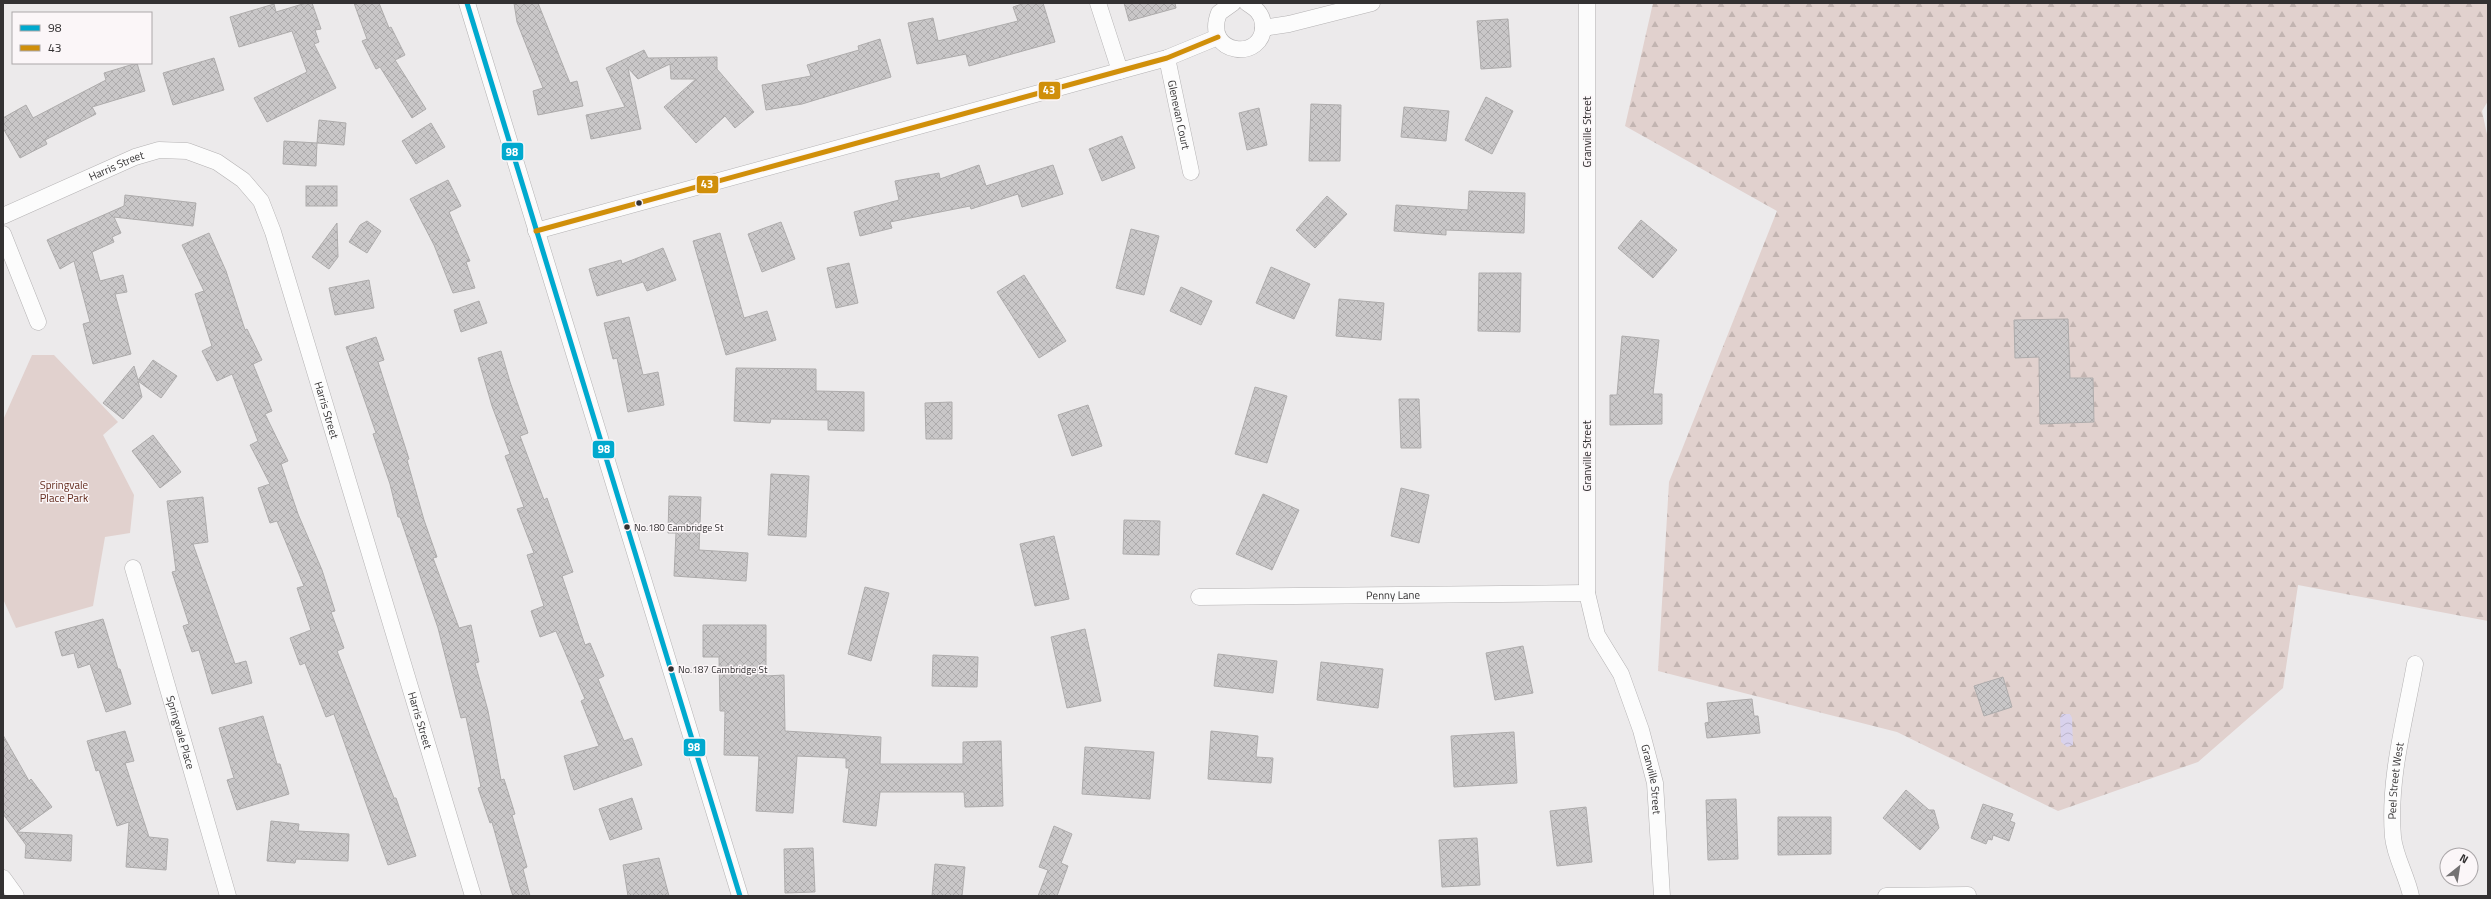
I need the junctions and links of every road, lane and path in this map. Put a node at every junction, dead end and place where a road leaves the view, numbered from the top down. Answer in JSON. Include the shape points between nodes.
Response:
{"nodes":[{"id":1,"x":467,"y":3,"type":"edge"},
{"id":2,"x":1098,"y":3,"type":"edge"},
{"id":3,"x":1233,"y":3,"type":"edge"},
{"id":4,"x":1372,"y":3,"type":"edge"},
{"id":5,"x":1587,"y":3,"type":"edge"},
{"id":6,"x":1252,"y":4,"type":"edge"},
{"id":7,"x":1263,"y":28,"type":"junction"},
{"id":8,"x":1218,"y":37,"type":"junction"},
{"id":9,"x":1167,"y":58,"type":"junction"},
{"id":10,"x":1120,"y":71,"type":"junction"},
{"id":11,"x":1191,"y":172,"type":"dead end"},
{"id":12,"x":3,"y":216,"type":"edge"},
{"id":13,"x":536,"y":231,"type":"junction"},
{"id":14,"x":3,"y":234,"type":"edge"},
{"id":15,"x":38,"y":322,"type":"dead end"},
{"id":16,"x":133,"y":568,"type":"dead end"},
{"id":17,"x":1587,"y":593,"type":"junction"},
{"id":18,"x":1198,"y":597,"type":"dead end"},
{"id":19,"x":2415,"y":664,"type":"dead end"},
{"id":20,"x":3,"y":878,"type":"edge"},
{"id":21,"x":1968,"y":895,"type":"dead end"},
{"id":22,"x":16,"y":896,"type":"edge"},
{"id":23,"x":228,"y":896,"type":"edge"},
{"id":24,"x":473,"y":896,"type":"edge"},
{"id":25,"x":740,"y":896,"type":"edge"},
{"id":26,"x":1662,"y":896,"type":"edge"},
{"id":27,"x":1886,"y":896,"type":"edge"},
{"id":28,"x":2411,"y":896,"type":"edge"}],
"edges":[{"from":1,"to":13,"type":"street"},
{"from":2,"to":10,"type":"street"},
{"from":3,"to":8,"type":"street","via":[[1219,13],[1216,21]]},
{"from":4,"to":7,"type":"street"},
{"from":5,"to":17,"type":"street","name":"Granville Street"},
{"from":6,"to":7,"type":"street","via":[[1260,13]]},
{"from":7,"to":8,"type":"street","via":[[1257,42],[1244,50],[1229,47]]},
{"from":8,"to":9,"type":"street"},
{"from":9,"to":10,"type":"street"},
{"from":9,"to":11,"type":"street","name":"Glenevan Court"},
{"from":10,"to":13,"type":"street"},
{"from":12,"to":24,"type":"street","name":"Harris Street","via":[[135,157],[159,150],[187,151],[217,162],[243,180],[261,202],[273,232]]},
{"from":13,"to":25,"type":"street"},
{"from":14,"to":15,"type":"street"},
{"from":16,"to":23,"type":"street","name":"Springvale Place"},
{"from":17,"to":18,"type":"street","name":"Penny Lane"},
{"from":17,"to":26,"type":"street","name":"Granville Street","via":[[1596,635],[1621,674],[1641,730],[1655,783]]},
{"from":19,"to":28,"type":"street","name":"Peel Street West","via":[[2392,811],[2393,839]]},
{"from":20,"to":22,"type":"street"},
{"from":21,"to":27,"type":"street"}]}
